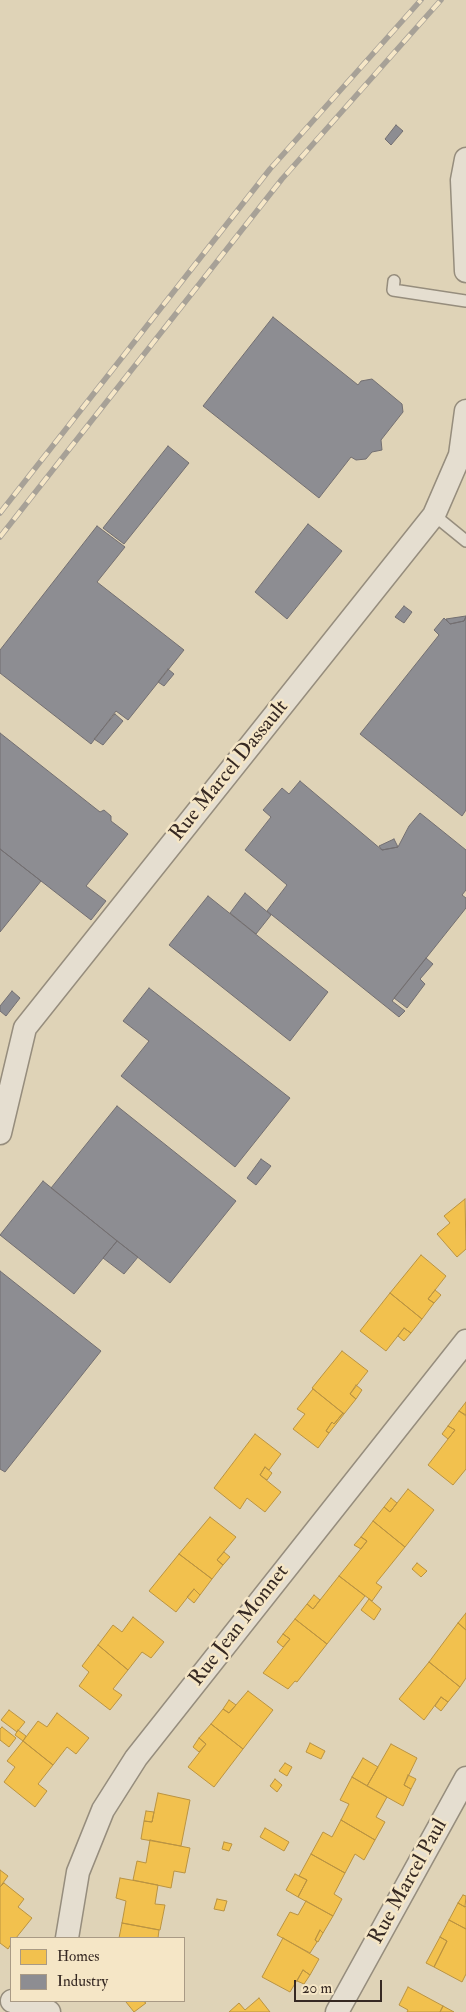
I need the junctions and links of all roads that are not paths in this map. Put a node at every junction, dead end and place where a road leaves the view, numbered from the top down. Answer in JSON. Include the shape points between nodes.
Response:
{"nodes":[{"id":1,"x":466,"y":159,"type":"edge"},
{"id":2,"x":466,"y":271,"type":"edge"},
{"id":3,"x":394,"y":281,"type":"dead end"},
{"id":4,"x":466,"y":301,"type":"edge"},
{"id":5,"x":466,"y":411,"type":"edge"},
{"id":6,"x":434,"y":515,"type":"junction"},
{"id":7,"x":466,"y":541,"type":"edge"},
{"id":8,"x":0,"y":1133,"type":"edge"},
{"id":9,"x":466,"y":1340,"type":"edge"},
{"id":10,"x":466,"y":1778,"type":"edge"},
{"id":11,"x":67,"y":1937,"type":"edge"},
{"id":12,"x":15,"y":2002,"type":"edge"},
{"id":13,"x":49,"y":2012,"type":"edge"},
{"id":14,"x":337,"y":2012,"type":"edge"}],
"edges":[{"from":1,"to":2,"type":"street","via":[[462,180]]},
{"from":3,"to":4,"type":"lane","via":[[393,290]]},
{"from":5,"to":6,"type":"street","name":"Rue Marcel Dassault","via":[[460,455]]},
{"from":6,"to":7,"type":"lane"},
{"from":6,"to":8,"type":"street","name":"Rue Marcel Dassault","via":[[25,1028]]},
{"from":9,"to":11,"type":"street","name":"Rue Jean Monnet","via":[[136,1758],[103,1810],[78,1872]]},
{"from":10,"to":14,"type":"street","name":"Rue Marcel Paul"},
{"from":12,"to":13,"type":"street"}]}
